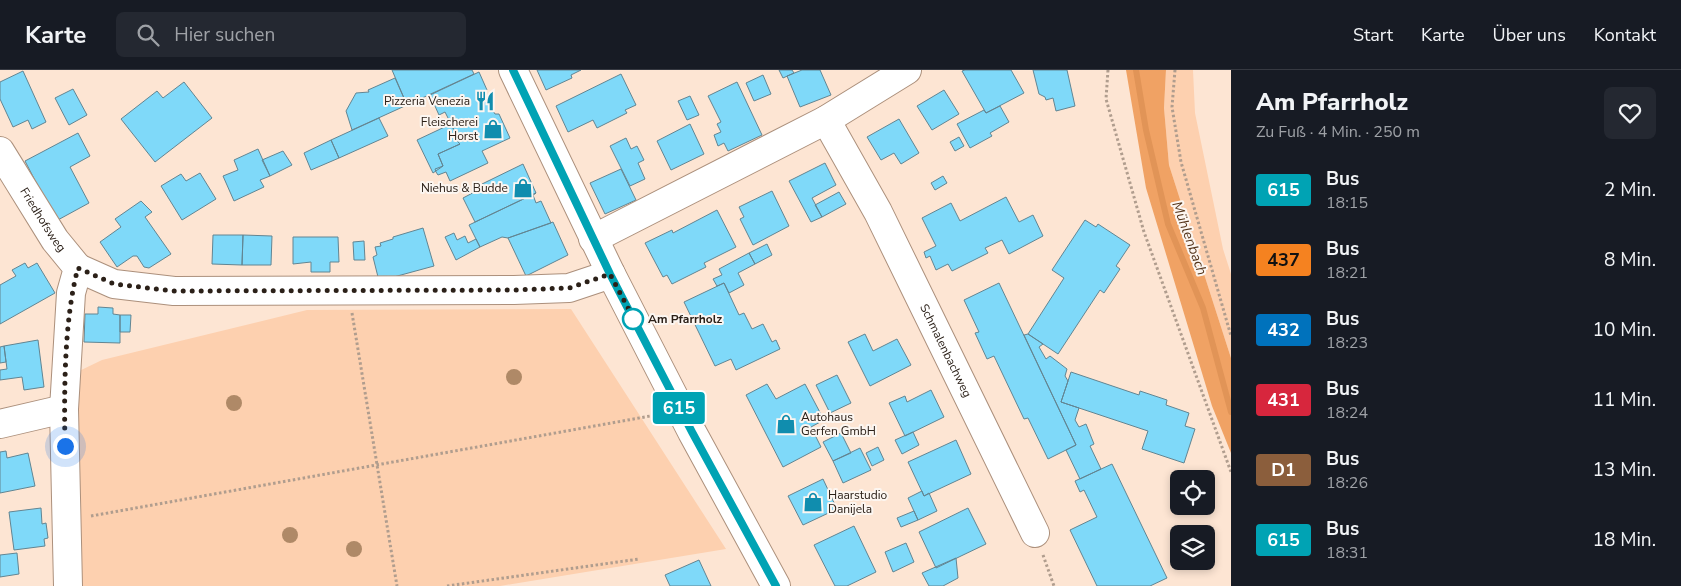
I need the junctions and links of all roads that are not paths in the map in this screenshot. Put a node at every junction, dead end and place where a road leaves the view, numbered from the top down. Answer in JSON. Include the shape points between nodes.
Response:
{"nodes":[{"id":1,"x":513,"y":70,"type":"edge"},
{"id":2,"x":907,"y":70,"type":"edge"},
{"id":3,"x":826,"y":120,"type":"junction"},
{"id":4,"x":0,"y":151,"type":"edge"},
{"id":5,"x":593,"y":239,"type":"junction"},
{"id":6,"x":78,"y":268,"type":"junction"},
{"id":7,"x":610,"y":274,"type":"junction"},
{"id":8,"x":64,"y":409,"type":"junction"},
{"id":9,"x":0,"y":424,"type":"edge"},
{"id":10,"x":1035,"y":533,"type":"road end"},
{"id":11,"x":68,"y":586,"type":"edge"},
{"id":12,"x":776,"y":586,"type":"edge"}],
"edges":[{"from":1,"to":5,"type":"street"},
{"from":2,"to":3,"type":"street"},
{"from":3,"to":5,"type":"street"},
{"from":3,"to":10,"type":"street","name":"Schmalenbachweg","via":[[878,212]]},
{"from":4,"to":6,"type":"street","name":"Friedhofsweg","via":[[55,240]]},
{"from":5,"to":7,"type":"street"},
{"from":6,"to":7,"type":"street","via":[[114,284],[174,291],[569,288]]},
{"from":6,"to":8,"type":"street","via":[[71,293]]},
{"from":7,"to":12,"type":"street"},
{"from":8,"to":9,"type":"street"},
{"from":8,"to":11,"type":"street"}]}
